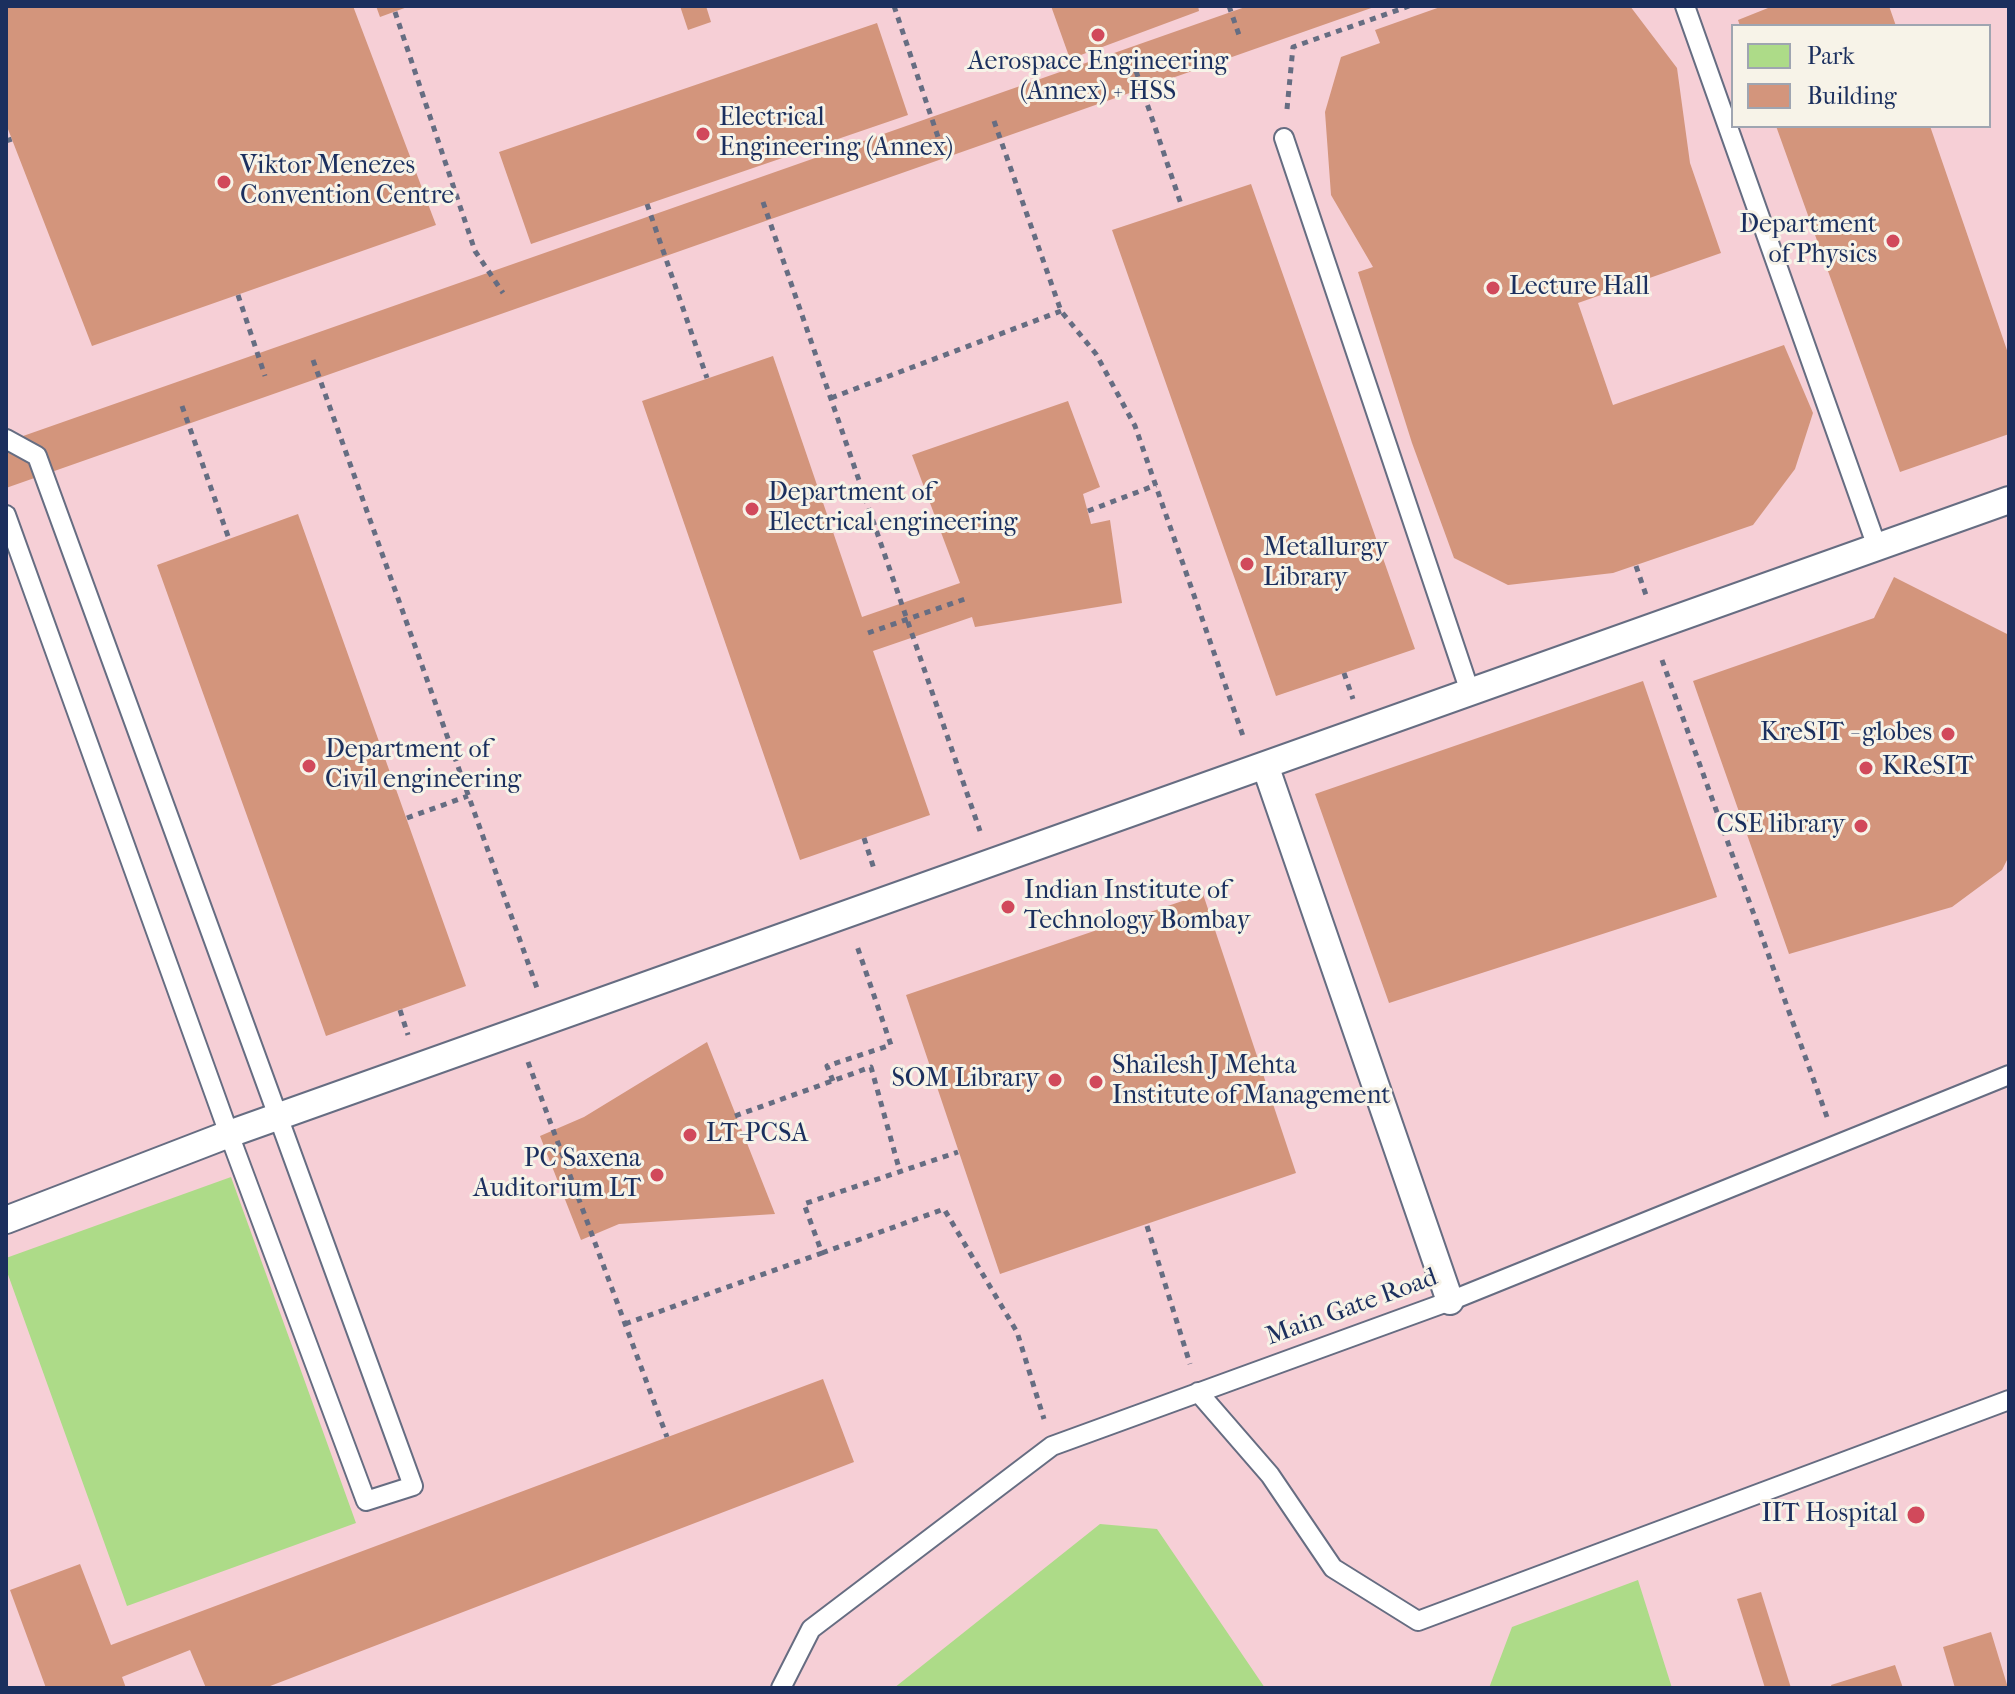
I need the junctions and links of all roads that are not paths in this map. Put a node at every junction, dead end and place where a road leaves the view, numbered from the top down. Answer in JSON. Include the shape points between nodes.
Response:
{"nodes":[{"id":1,"x":1685,"y":6,"type":"edge"},
{"id":2,"x":1284,"y":138,"type":"road end"},
{"id":3,"x":6,"y":439,"type":"edge"},
{"id":4,"x":2009,"y":500,"type":"edge"},
{"id":5,"x":6,"y":515,"type":"edge"},
{"id":6,"x":1877,"y":547,"type":"junction"},
{"id":7,"x":1470,"y":692,"type":"junction"},
{"id":8,"x":1260,"y":766,"type":"junction"},
{"id":9,"x":2009,"y":1075,"type":"edge"},
{"id":10,"x":278,"y":1117,"type":"junction"},
{"id":11,"x":229,"y":1134,"type":"junction"},
{"id":12,"x":6,"y":1220,"type":"edge"},
{"id":13,"x":1450,"y":1301,"type":"junction"},
{"id":14,"x":1198,"y":1392,"type":"junction"},
{"id":15,"x":2009,"y":1400,"type":"edge"},
{"id":16,"x":781,"y":1688,"type":"edge"}],
"edges":[{"from":1,"to":6,"type":"lane"},
{"from":2,"to":7,"type":"lane"},
{"from":3,"to":10,"type":"lane","via":[[37,456]]},
{"from":4,"to":6,"type":"street"},
{"from":5,"to":11,"type":"lane"},
{"from":6,"to":7,"type":"street"},
{"from":7,"to":8,"type":"street"},
{"from":8,"to":10,"type":"street"},
{"from":8,"to":13,"type":"street"},
{"from":9,"to":13,"type":"lane","name":"Main Gate Road"},
{"from":10,"to":11,"type":"street"},
{"from":10,"to":11,"type":"lane","via":[[413,1486],[366,1501]]},
{"from":11,"to":12,"type":"street"},
{"from":13,"to":14,"type":"lane","name":"Main Gate Road"},
{"from":14,"to":15,"type":"lane","via":[[1270,1475],[1333,1568],[1418,1621]]},
{"from":14,"to":16,"type":"lane","name":"Main Gate Road","via":[[1052,1446],[811,1629]]}]}
